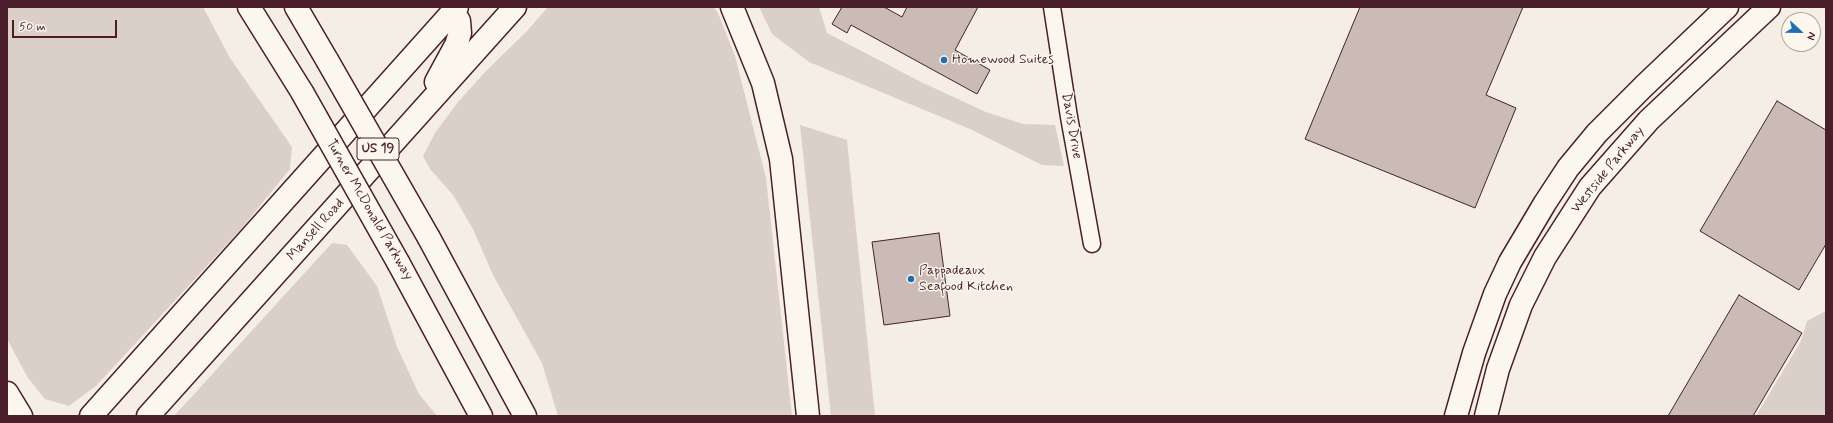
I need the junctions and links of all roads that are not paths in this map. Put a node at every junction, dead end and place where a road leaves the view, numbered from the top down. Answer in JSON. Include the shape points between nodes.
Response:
{"nodes":[{"id":1,"x":249,"y":7,"type":"edge"},
{"id":2,"x":296,"y":7,"type":"edge"},
{"id":3,"x":515,"y":7,"type":"edge"},
{"id":4,"x":732,"y":7,"type":"edge"},
{"id":5,"x":1052,"y":7,"type":"edge"},
{"id":6,"x":1728,"y":7,"type":"edge"},
{"id":7,"x":1769,"y":7,"type":"edge"},
{"id":8,"x":455,"y":9,"type":"edge"},
{"id":9,"x":416,"y":118,"type":"junction"},
{"id":10,"x":1092,"y":244,"type":"dead end"},
{"id":11,"x":91,"y":416,"type":"edge"},
{"id":12,"x":148,"y":416,"type":"edge"},
{"id":13,"x":481,"y":416,"type":"edge"},
{"id":14,"x":525,"y":416,"type":"edge"},
{"id":15,"x":808,"y":416,"type":"edge"},
{"id":16,"x":1456,"y":416,"type":"edge"},
{"id":17,"x":1486,"y":416,"type":"edge"}],
"edges":[{"from":1,"to":13,"type":"main road","name":"Turner McDonald Parkway","number":"US 19","bridge":true,"via":[[302,92]]},
{"from":2,"to":14,"type":"main road","number":"US 19","bridge":true,"via":[[429,238]]},
{"from":3,"to":9,"type":"main road","name":"Mansell Road"},
{"from":4,"to":15,"type":"main road","via":[[763,83],[781,159]]},
{"from":5,"to":10,"type":"street","name":"Davis Drive"},
{"from":6,"to":16,"type":"main road","name":"Westside Parkway","via":[[1597,133],[1548,197],[1510,262],[1495,294],[1474,353]]},
{"from":7,"to":17,"type":"main road","name":"Westside Parkway","via":[[1648,120],[1590,187],[1545,256],[1527,294],[1500,362]]},
{"from":8,"to":9,"type":"main road","via":[[460,33],[456,45]]},
{"from":8,"to":11,"type":"main road"},
{"from":9,"to":12,"type":"main road","name":"Mansell Road"}]}
